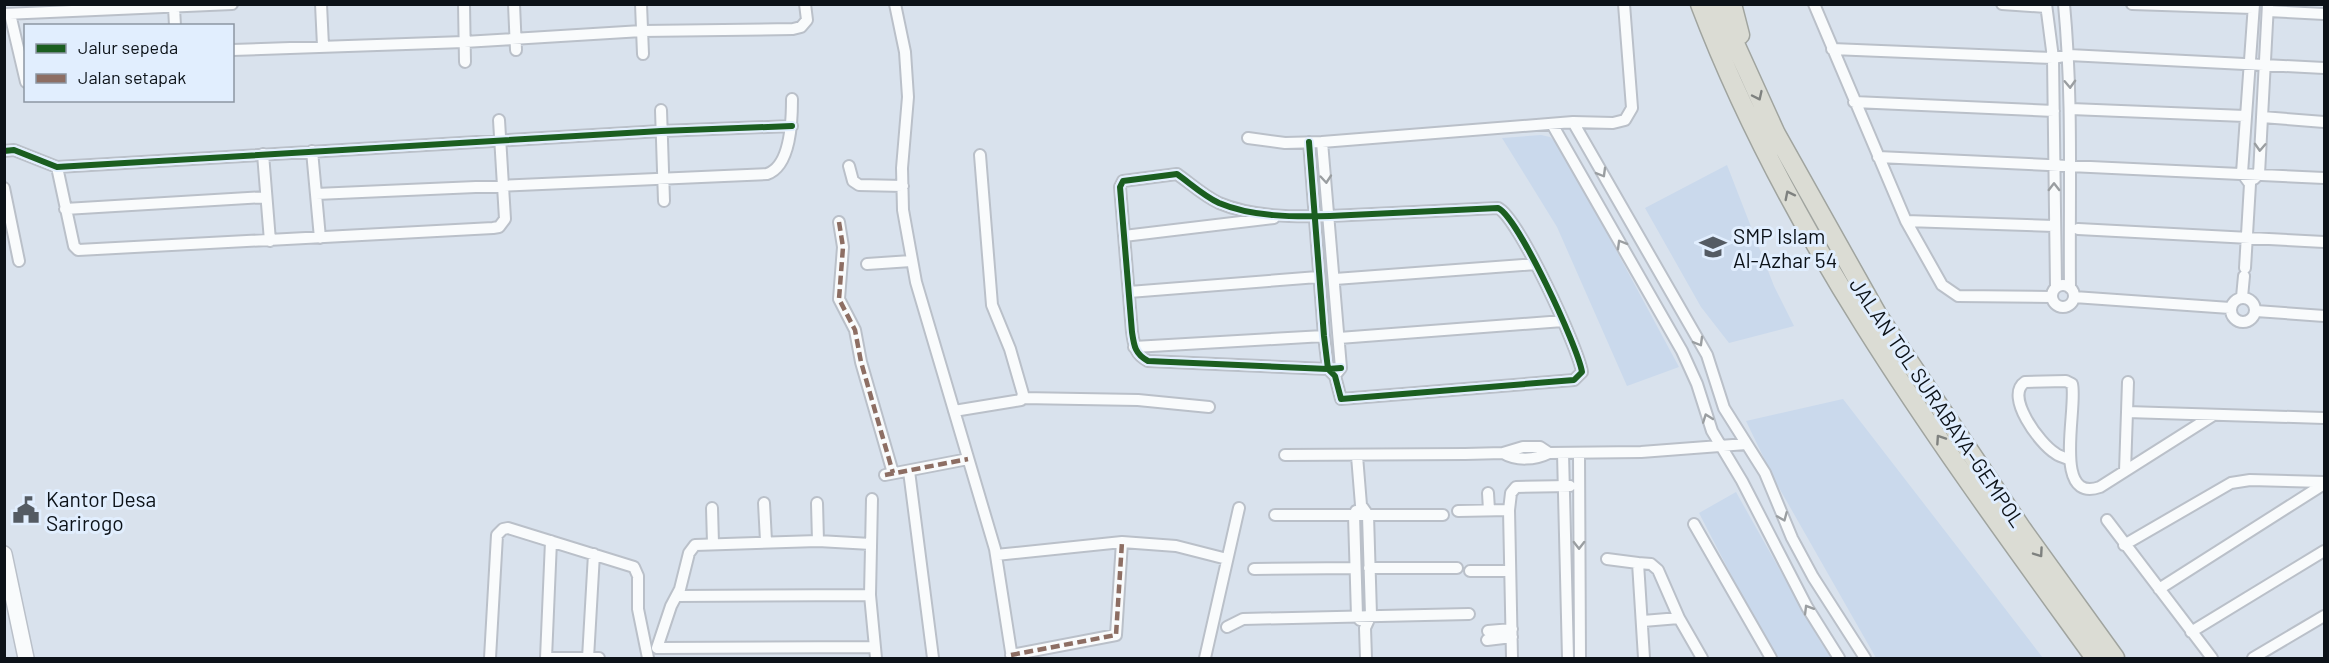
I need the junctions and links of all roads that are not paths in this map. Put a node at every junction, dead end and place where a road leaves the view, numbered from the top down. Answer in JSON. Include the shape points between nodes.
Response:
{"nodes":[{"id":1,"x":232,"y":4,"type":"edge"},
{"id":2,"x":321,"y":4,"type":"edge"},
{"id":3,"x":464,"y":4,"type":"edge"},
{"id":4,"x":514,"y":4,"type":"edge"},
{"id":5,"x":641,"y":4,"type":"edge"},
{"id":6,"x":805,"y":4,"type":"edge"},
{"id":7,"x":894,"y":4,"type":"edge"},
{"id":8,"x":1624,"y":4,"type":"edge"},
{"id":9,"x":1700,"y":4,"type":"edge"},
{"id":10,"x":1717,"y":4,"type":"edge"},
{"id":11,"x":1732,"y":4,"type":"edge"},
{"id":12,"x":1814,"y":4,"type":"edge"},
{"id":13,"x":2002,"y":4,"type":"edge"},
{"id":14,"x":2064,"y":4,"type":"edge"},
{"id":15,"x":2132,"y":4,"type":"edge"},
{"id":16,"x":2046,"y":6,"type":"edge"},
{"id":17,"x":2253,"y":6,"type":"edge"},
{"id":18,"x":174,"y":7,"type":"junction"},
{"id":19,"x":2268,"y":8,"type":"edge"},
{"id":20,"x":7,"y":14,"type":"edge"},
{"id":21,"x":2325,"y":14,"type":"edge"},
{"id":22,"x":175,"y":24,"type":"edge"},
{"id":23,"x":642,"y":31,"type":"junction"},
{"id":24,"x":515,"y":38,"type":"junction"},
{"id":25,"x":464,"y":42,"type":"junction"},
{"id":26,"x":323,"y":46,"type":"junction"},
{"id":27,"x":234,"y":50,"type":"edge"},
{"id":28,"x":516,"y":50,"type":"dead end"},
{"id":29,"x":1832,"y":50,"type":"junction"},
{"id":30,"x":643,"y":54,"type":"dead end"},
{"id":31,"x":2069,"y":55,"type":"junction"},
{"id":32,"x":1740,"y":56,"type":"junction"},
{"id":33,"x":2053,"y":58,"type":"junction"},
{"id":34,"x":23,"y":63,"type":"edge"},
{"id":35,"x":465,"y":63,"type":"dead end"},
{"id":36,"x":2248,"y":64,"type":"junction"},
{"id":37,"x":2265,"y":64,"type":"junction"},
{"id":38,"x":2325,"y":68,"type":"edge"},
{"id":39,"x":792,"y":99,"type":"dead end"},
{"id":40,"x":1854,"y":102,"type":"junction"},
{"id":41,"x":2071,"y":109,"type":"junction"},
{"id":42,"x":661,"y":110,"type":"dead end"},
{"id":43,"x":2054,"y":111,"type":"junction"},
{"id":44,"x":2245,"y":116,"type":"junction"},
{"id":45,"x":2262,"y":117,"type":"junction"},
{"id":46,"x":499,"y":120,"type":"dead end"},
{"id":47,"x":1573,"y":122,"type":"junction"},
{"id":48,"x":2325,"y":122,"type":"edge"},
{"id":49,"x":1552,"y":124,"type":"junction"},
{"id":50,"x":792,"y":126,"type":"junction"},
{"id":51,"x":661,"y":131,"type":"junction"},
{"id":52,"x":1248,"y":138,"type":"dead end"},
{"id":53,"x":500,"y":141,"type":"junction"},
{"id":54,"x":1309,"y":142,"type":"junction"},
{"id":55,"x":1322,"y":142,"type":"junction"},
{"id":56,"x":4,"y":151,"type":"edge"},
{"id":57,"x":312,"y":151,"type":"junction"},
{"id":58,"x":263,"y":154,"type":"junction"},
{"id":59,"x":980,"y":155,"type":"dead end"},
{"id":60,"x":1878,"y":157,"type":"junction"},
{"id":61,"x":2069,"y":165,"type":"junction"},
{"id":62,"x":849,"y":166,"type":"dead end"},
{"id":63,"x":2054,"y":166,"type":"junction"},
{"id":64,"x":57,"y":167,"type":"junction"},
{"id":65,"x":2242,"y":173,"type":"junction"},
{"id":66,"x":2259,"y":174,"type":"junction"},
{"id":67,"x":663,"y":178,"type":"junction"},
{"id":68,"x":2325,"y":178,"type":"edge"},
{"id":69,"x":2250,"y":184,"type":"junction"},
{"id":70,"x":502,"y":186,"type":"junction"},
{"id":71,"x":903,"y":186,"type":"junction"},
{"id":72,"x":4,"y":188,"type":"edge"},
{"id":73,"x":316,"y":194,"type":"junction"},
{"id":74,"x":266,"y":197,"type":"junction"},
{"id":75,"x":664,"y":201,"type":"dead end"},
{"id":76,"x":65,"y":210,"type":"junction"},
{"id":77,"x":1292,"y":216,"type":"junction"},
{"id":78,"x":1315,"y":216,"type":"junction"},
{"id":79,"x":1330,"y":216,"type":"junction"},
{"id":80,"x":1906,"y":221,"type":"junction"},
{"id":81,"x":839,"y":222,"type":"dead end"},
{"id":82,"x":2054,"y":226,"type":"junction"},
{"id":83,"x":2078,"y":229,"type":"dead end"},
{"id":84,"x":1124,"y":236,"type":"junction"},
{"id":85,"x":320,"y":238,"type":"junction"},
{"id":86,"x":2248,"y":238,"type":"junction"},
{"id":87,"x":270,"y":241,"type":"junction"},
{"id":88,"x":2325,"y":242,"type":"edge"},
{"id":89,"x":19,"y":261,"type":"dead end"},
{"id":90,"x":911,"y":261,"type":"junction"},
{"id":91,"x":867,"y":264,"type":"dead end"},
{"id":92,"x":1536,"y":264,"type":"junction"},
{"id":93,"x":1318,"y":277,"type":"junction"},
{"id":94,"x":1335,"y":279,"type":"junction"},
{"id":95,"x":1129,"y":292,"type":"junction"},
{"id":96,"x":2054,"y":292,"type":"junction"},
{"id":97,"x":2072,"y":292,"type":"junction"},
{"id":98,"x":2242,"y":297,"type":"junction"},
{"id":99,"x":2230,"y":308,"type":"junction"},
{"id":100,"x":1337,"y":310,"type":"junction"},
{"id":101,"x":1322,"y":311,"type":"junction"},
{"id":102,"x":2256,"y":311,"type":"junction"},
{"id":103,"x":1684,"y":315,"type":"junction"},
{"id":104,"x":2325,"y":316,"type":"edge"},
{"id":105,"x":1563,"y":321,"type":"junction"},
{"id":106,"x":1667,"y":325,"type":"junction"},
{"id":107,"x":1324,"y":336,"type":"junction"},
{"id":108,"x":1339,"y":338,"type":"junction"},
{"id":109,"x":1134,"y":346,"type":"junction"},
{"id":110,"x":1335,"y":371,"type":"junction"},
{"id":111,"x":2128,"y":382,"type":"dead end"},
{"id":112,"x":1022,"y":398,"type":"junction"},
{"id":113,"x":1209,"y":407,"type":"dead end"},
{"id":114,"x":954,"y":411,"type":"junction"},
{"id":115,"x":2127,"y":412,"type":"junction"},
{"id":116,"x":2212,"y":416,"type":"junction"},
{"id":117,"x":2325,"y":418,"type":"edge"},
{"id":118,"x":1746,"y":444,"type":"junction"},
{"id":119,"x":1723,"y":448,"type":"junction"},
{"id":120,"x":1563,"y":453,"type":"junction"},
{"id":121,"x":1579,"y":453,"type":"junction"},
{"id":122,"x":1285,"y":455,"type":"dead end"},
{"id":123,"x":1357,"y":456,"type":"junction"},
{"id":124,"x":968,"y":459,"type":"junction"},
{"id":125,"x":2068,"y":459,"type":"junction"},
{"id":126,"x":909,"y":471,"type":"junction"},
{"id":127,"x":2125,"y":471,"type":"junction"},
{"id":128,"x":2325,"y":483,"type":"edge"},
{"id":129,"x":1564,"y":486,"type":"junction"},
{"id":130,"x":1579,"y":486,"type":"junction"},
{"id":131,"x":1488,"y":493,"type":"dead end"},
{"id":132,"x":872,"y":499,"type":"dead end"},
{"id":133,"x":764,"y":503,"type":"dead end"},
{"id":134,"x":816,"y":503,"type":"dead end"},
{"id":135,"x":1360,"y":505,"type":"junction"},
{"id":136,"x":712,"y":508,"type":"dead end"},
{"id":137,"x":1239,"y":508,"type":"dead end"},
{"id":138,"x":1489,"y":510,"type":"junction"},
{"id":139,"x":1509,"y":510,"type":"junction"},
{"id":140,"x":1458,"y":511,"type":"dead end"},
{"id":141,"x":1443,"y":514,"type":"dead end"},
{"id":142,"x":1275,"y":515,"type":"dead end"},
{"id":143,"x":1354,"y":515,"type":"junction"},
{"id":144,"x":1368,"y":515,"type":"junction"},
{"id":145,"x":2107,"y":520,"type":"dead end"},
{"id":146,"x":1694,"y":524,"type":"dead end"},
{"id":147,"x":551,"y":541,"type":"junction"},
{"id":148,"x":766,"y":541,"type":"junction"},
{"id":149,"x":818,"y":541,"type":"junction"},
{"id":150,"x":1122,"y":542,"type":"junction"},
{"id":151,"x":713,"y":543,"type":"junction"},
{"id":152,"x":871,"y":544,"type":"junction"},
{"id":153,"x":2124,"y":545,"type":"junction"},
{"id":154,"x":2325,"y":551,"type":"edge"},
{"id":155,"x":4,"y":554,"type":"edge"},
{"id":156,"x":594,"y":554,"type":"junction"},
{"id":157,"x":996,"y":555,"type":"junction"},
{"id":158,"x":1227,"y":559,"type":"junction"},
{"id":159,"x":1607,"y":559,"type":"dead end"},
{"id":160,"x":1638,"y":563,"type":"junction"},
{"id":161,"x":1355,"y":568,"type":"junction"},
{"id":162,"x":1370,"y":568,"type":"junction"},
{"id":163,"x":1457,"y":568,"type":"dead end"},
{"id":164,"x":1254,"y":569,"type":"dead end"},
{"id":165,"x":1510,"y":571,"type":"junction"},
{"id":166,"x":1470,"y":572,"type":"dead end"},
{"id":167,"x":2159,"y":589,"type":"junction"},
{"id":168,"x":870,"y":595,"type":"junction"},
{"id":169,"x":677,"y":596,"type":"junction"},
{"id":170,"x":1469,"y":614,"type":"dead end"},
{"id":171,"x":1371,"y":615,"type":"junction"},
{"id":172,"x":1357,"y":616,"type":"junction"},
{"id":173,"x":2325,"y":616,"type":"edge"},
{"id":174,"x":1679,"y":618,"type":"junction"},
{"id":175,"x":1643,"y":621,"type":"junction"},
{"id":176,"x":1227,"y":627,"type":"dead end"},
{"id":177,"x":1365,"y":628,"type":"junction"},
{"id":178,"x":2191,"y":632,"type":"junction"},
{"id":179,"x":1512,"y":633,"type":"junction"},
{"id":180,"x":1487,"y":635,"type":"dead end"},
{"id":181,"x":651,"y":652,"type":"edge"},
{"id":182,"x":875,"y":653,"type":"edge"},
{"id":183,"x":1012,"y":657,"type":"edge"},
{"id":184,"x":1835,"y":657,"type":"edge"},
{"id":185,"x":26,"y":658,"type":"edge"},
{"id":186,"x":490,"y":658,"type":"edge"},
{"id":187,"x":588,"y":658,"type":"edge"},
{"id":188,"x":599,"y":658,"type":"edge"},
{"id":189,"x":933,"y":658,"type":"edge"},
{"id":190,"x":1205,"y":658,"type":"edge"},
{"id":191,"x":1366,"y":658,"type":"edge"},
{"id":192,"x":1512,"y":658,"type":"edge"},
{"id":193,"x":1568,"y":658,"type":"edge"},
{"id":194,"x":1580,"y":658,"type":"edge"},
{"id":195,"x":1644,"y":658,"type":"edge"},
{"id":196,"x":1702,"y":658,"type":"edge"},
{"id":197,"x":1771,"y":658,"type":"edge"},
{"id":198,"x":1865,"y":658,"type":"edge"},
{"id":199,"x":2095,"y":658,"type":"edge"},
{"id":200,"x":2115,"y":658,"type":"edge"},
{"id":201,"x":2212,"y":658,"type":"edge"},
{"id":202,"x":2253,"y":658,"type":"edge"}],
"edges":[{"from":1,"to":18,"type":"street"},
{"from":2,"to":26,"type":"street"},
{"from":3,"to":25,"type":"street"},
{"from":4,"to":24,"type":"street"},
{"from":5,"to":23,"type":"street"},
{"from":6,"to":23,"type":"street","via":[[807,20],[794,29]]},
{"from":7,"to":71,"type":"street","via":[[905,52],[908,97]]},
{"from":8,"to":47,"type":"street","via":[[1631,112],[1620,122]]},
{"from":199,"to":9,"type":"highway","name":"JALAN TOL SURABAYA–GEMPOL","one_way":true,"via":[[1917,404],[1814,243],[1738,93]]},
{"from":10,"to":32,"type":"highway","name":"JALAN TOL SURABAYA–GEMPOL"},
{"from":11,"to":32,"type":"highway","via":[[1741,39]]},
{"from":12,"to":29,"type":"street"},
{"from":13,"to":16,"type":"street"},
{"from":14,"to":31,"type":"street"},
{"from":15,"to":17,"type":"street"},
{"from":16,"to":33,"type":"street"},
{"from":17,"to":36,"type":"street"},
{"from":18,"to":20,"type":"street"},
{"from":18,"to":22,"type":"street"},
{"from":19,"to":21,"type":"street"},
{"from":19,"to":37,"type":"street"},
{"from":20,"to":34,"type":"street"},
{"from":23,"to":24,"type":"street"},
{"from":23,"to":30,"type":"street"},
{"from":24,"to":25,"type":"street"},
{"from":24,"to":28,"type":"street"},
{"from":25,"to":26,"type":"street"},
{"from":25,"to":35,"type":"street"},
{"from":26,"to":27,"type":"street"},
{"from":29,"to":33,"type":"street"},
{"from":29,"to":40,"type":"street"},
{"from":31,"to":33,"type":"street"},
{"from":31,"to":36,"type":"street"},
{"from":31,"to":41,"type":"street","one_way":true},
{"from":32,"to":200,"type":"highway","name":"JALAN TOL SURABAYA–GEMPOL","one_way":true,"via":[[1776,134],[1877,314],[2022,529]]},
{"from":33,"to":43,"type":"street"},
{"from":36,"to":37,"type":"street"},
{"from":36,"to":44,"type":"street"},
{"from":37,"to":38,"type":"street"},
{"from":37,"to":45,"type":"street"},
{"from":39,"to":50,"type":"street"},
{"from":40,"to":43,"type":"street"},
{"from":40,"to":60,"type":"street"},
{"from":41,"to":44,"type":"street"},
{"from":41,"to":61,"type":"street"},
{"from":42,"to":51,"type":"street"},
{"from":43,"to":63,"type":"street"},
{"from":44,"to":65,"type":"street"},
{"from":45,"to":48,"type":"street"},
{"from":45,"to":66,"type":"street","one_way":true},
{"from":46,"to":53,"type":"street"},
{"from":47,"to":49,"type":"street"},
{"from":47,"to":103,"type":"street","one_way":true},
{"from":49,"to":55,"type":"street"},
{"from":106,"to":49,"type":"street","one_way":true},
{"from":50,"to":51,"type":"street"},
{"from":50,"to":67,"type":"street","via":[[778,168],[771,173]]},
{"from":51,"to":53,"type":"street"},
{"from":51,"to":67,"type":"street"},
{"from":52,"to":54,"type":"street"},
{"from":53,"to":57,"type":"street"},
{"from":53,"to":70,"type":"street"},
{"from":54,"to":55,"type":"street"},
{"from":54,"to":78,"type":"street"},
{"from":55,"to":79,"type":"street","one_way":true},
{"from":56,"to":64,"type":"street","via":[[21,152]]},
{"from":57,"to":58,"type":"street"},
{"from":57,"to":73,"type":"street"},
{"from":58,"to":64,"type":"street"},
{"from":58,"to":74,"type":"street"},
{"from":59,"to":112,"type":"street","via":[[992,305],[1010,349]]},
{"from":60,"to":63,"type":"street"},
{"from":60,"to":80,"type":"street"},
{"from":61,"to":63,"type":"street"},
{"from":61,"to":65,"type":"street"},
{"from":61,"to":97,"type":"street"},
{"from":62,"to":71,"type":"street","via":[[851,178],[859,185]]},
{"from":82,"to":63,"type":"street","one_way":true},
{"from":64,"to":76,"type":"street"},
{"from":65,"to":66,"type":"street"},
{"from":65,"to":69,"type":"street"},
{"from":66,"to":68,"type":"street"},
{"from":66,"to":69,"type":"street"},
{"from":67,"to":70,"type":"street"},
{"from":67,"to":75,"type":"street"},
{"from":69,"to":86,"type":"street"},
{"from":70,"to":73,"type":"street"},
{"from":70,"to":85,"type":"street","via":[[506,219],[499,227]]},
{"from":71,"to":90,"type":"street"},
{"from":72,"to":89,"type":"street"},
{"from":73,"to":85,"type":"street"},
{"from":74,"to":76,"type":"street"},
{"from":74,"to":87,"type":"street"},
{"from":76,"to":87,"type":"street","via":[[78,250]]},
{"from":77,"to":78,"type":"street"},
{"from":77,"to":84,"type":"street"},
{"from":77,"to":84,"type":"street","via":[[1220,203],[1177,174],[1167,173],[1121,183]]},
{"from":78,"to":79,"type":"street"},
{"from":78,"to":93,"type":"street"},
{"from":79,"to":92,"type":"street","via":[[1498,208],[1510,218]]},
{"from":79,"to":94,"type":"street"},
{"from":80,"to":82,"type":"street"},
{"from":80,"to":96,"type":"street","via":[[1942,285],[1958,296]]},
{"from":81,"to":126,"type":"street","via":[[843,247],[839,299],[855,330],[889,474]]},
{"from":82,"to":96,"type":"street"},
{"from":83,"to":86,"type":"street"},
{"from":84,"to":95,"type":"street"},
{"from":85,"to":87,"type":"street"},
{"from":86,"to":88,"type":"street"},
{"from":86,"to":98,"type":"street"},
{"from":90,"to":91,"type":"street"},
{"from":90,"to":114,"type":"street"},
{"from":92,"to":94,"type":"street"},
{"from":92,"to":105,"type":"street"},
{"from":93,"to":95,"type":"street"},
{"from":93,"to":101,"type":"street"},
{"from":94,"to":100,"type":"street"},
{"from":95,"to":109,"type":"street"},
{"from":96,"to":97,"type":"street","via":[[2063,285]]},
{"from":96,"to":97,"type":"street","via":[[2054,304],[2061,308],[2068,307]]},
{"from":97,"to":99,"type":"street"},
{"from":98,"to":99,"type":"street"},
{"from":98,"to":102,"type":"street","via":[[2252,301]]},
{"from":99,"to":102,"type":"street","via":[[2233,318],[2242,322],[2251,319]]},
{"from":100,"to":101,"type":"street"},
{"from":100,"to":108,"type":"street"},
{"from":101,"to":107,"type":"street"},
{"from":102,"to":104,"type":"street"},
{"from":103,"to":106,"type":"street"},
{"from":103,"to":118,"type":"street","one_way":true,"via":[[1712,365],[1731,423]]},
{"from":105,"to":108,"type":"street"},
{"from":105,"to":110,"type":"street","via":[[1581,367],[1581,375],[1574,380],[1347,400],[1339,397]]},
{"from":119,"to":106,"type":"street","one_way":true,"via":[[1706,419],[1690,367]]},
{"from":107,"to":109,"type":"street"},
{"from":107,"to":110,"type":"street"},
{"from":108,"to":110,"type":"street"},
{"from":109,"to":110,"type":"street","via":[[1148,361]]},
{"from":111,"to":115,"type":"street"},
{"from":112,"to":113,"type":"street","via":[[1138,400]]},
{"from":112,"to":114,"type":"street"},
{"from":114,"to":124,"type":"street"},
{"from":115,"to":116,"type":"street"},
{"from":115,"to":127,"type":"street"},
{"from":116,"to":117,"type":"street"},
{"from":116,"to":127,"type":"street"},
{"from":118,"to":119,"type":"street"},
{"from":118,"to":198,"type":"street","one_way":true,"via":[[1765,473],[1813,577]]},
{"from":119,"to":121,"type":"street"},
{"from":184,"to":119,"type":"street","one_way":true},
{"from":120,"to":121,"type":"street"},
{"from":120,"to":123,"type":"street","via":[[1523,458],[1503,453]]},
{"from":120,"to":129,"type":"street"},
{"from":121,"to":130,"type":"street"},
{"from":122,"to":123,"type":"street"},
{"from":123,"to":135,"type":"street"},
{"from":124,"to":126,"type":"street"},
{"from":124,"to":157,"type":"street"},
{"from":125,"to":125,"type":"street","via":[[2072,384],[2025,382],[2018,393],[2022,412],[2054,453]]},
{"from":125,"to":127,"type":"street","via":[[2078,484],[2084,488],[2100,487]]},
{"from":126,"to":189,"type":"street"},
{"from":128,"to":153,"type":"street","via":[[2231,483]]},
{"from":128,"to":167,"type":"street"},
{"from":129,"to":130,"type":"street"},
{"from":129,"to":139,"type":"street","via":[[1516,487],[1511,493]]},
{"from":129,"to":193,"type":"street"},
{"from":130,"to":194,"type":"street","one_way":true},
{"from":131,"to":138,"type":"street"},
{"from":132,"to":152,"type":"street"},
{"from":133,"to":148,"type":"street"},
{"from":134,"to":149,"type":"street"},
{"from":135,"to":143,"type":"street"},
{"from":135,"to":144,"type":"street"},
{"from":136,"to":151,"type":"street"},
{"from":137,"to":158,"type":"street"},
{"from":138,"to":139,"type":"street"},
{"from":138,"to":140,"type":"street"},
{"from":139,"to":165,"type":"street"},
{"from":141,"to":144,"type":"street"},
{"from":142,"to":143,"type":"street"},
{"from":143,"to":144,"type":"street"},
{"from":143,"to":161,"type":"street"},
{"from":144,"to":162,"type":"street"},
{"from":145,"to":153,"type":"street"},
{"from":146,"to":197,"type":"street"},
{"from":147,"to":156,"type":"street"},
{"from":147,"to":186,"type":"street","via":[[508,528],[499,531]]},
{"from":147,"to":187,"type":"street","via":[[546,658]]},
{"from":148,"to":149,"type":"street"},
{"from":148,"to":151,"type":"street"},
{"from":149,"to":152,"type":"street"},
{"from":150,"to":157,"type":"street"},
{"from":150,"to":158,"type":"street","via":[[1176,546]]},
{"from":150,"to":183,"type":"street","via":[[1116,635]]},
{"from":151,"to":169,"type":"street","via":[[699,543],[691,549]]},
{"from":152,"to":168,"type":"street"},
{"from":153,"to":167,"type":"street"},
{"from":154,"to":178,"type":"street"},
{"from":155,"to":185,"type":"main road"},
{"from":156,"to":181,"type":"street","via":[[629,564],[637,571],[637,603]]},
{"from":156,"to":187,"type":"street"},
{"from":157,"to":183,"type":"street"},
{"from":158,"to":190,"type":"street"},
{"from":159,"to":160,"type":"street"},
{"from":160,"to":174,"type":"street","via":[[1651,564],[1658,570]]},
{"from":160,"to":175,"type":"street"},
{"from":161,"to":164,"type":"street"},
{"from":161,"to":172,"type":"street"},
{"from":162,"to":163,"type":"street"},
{"from":162,"to":171,"type":"street"},
{"from":165,"to":166,"type":"street"},
{"from":165,"to":179,"type":"street"},
{"from":167,"to":178,"type":"street"},
{"from":168,"to":169,"type":"street"},
{"from":168,"to":182,"type":"street"},
{"from":169,"to":181,"type":"street"},
{"from":170,"to":171,"type":"street"},
{"from":171,"to":172,"type":"street"},
{"from":171,"to":177,"type":"street"},
{"from":172,"to":176,"type":"street","via":[[1243,620]]},
{"from":172,"to":177,"type":"street"},
{"from":173,"to":202,"type":"street"},
{"from":174,"to":175,"type":"street"},
{"from":174,"to":196,"type":"street"},
{"from":175,"to":195,"type":"street"},
{"from":177,"to":191,"type":"street"},
{"from":178,"to":201,"type":"street"},
{"from":179,"to":180,"type":"street"},
{"from":179,"to":192,"type":"street"},
{"from":181,"to":182,"type":"street"},
{"from":187,"to":188,"type":"street"}]}
